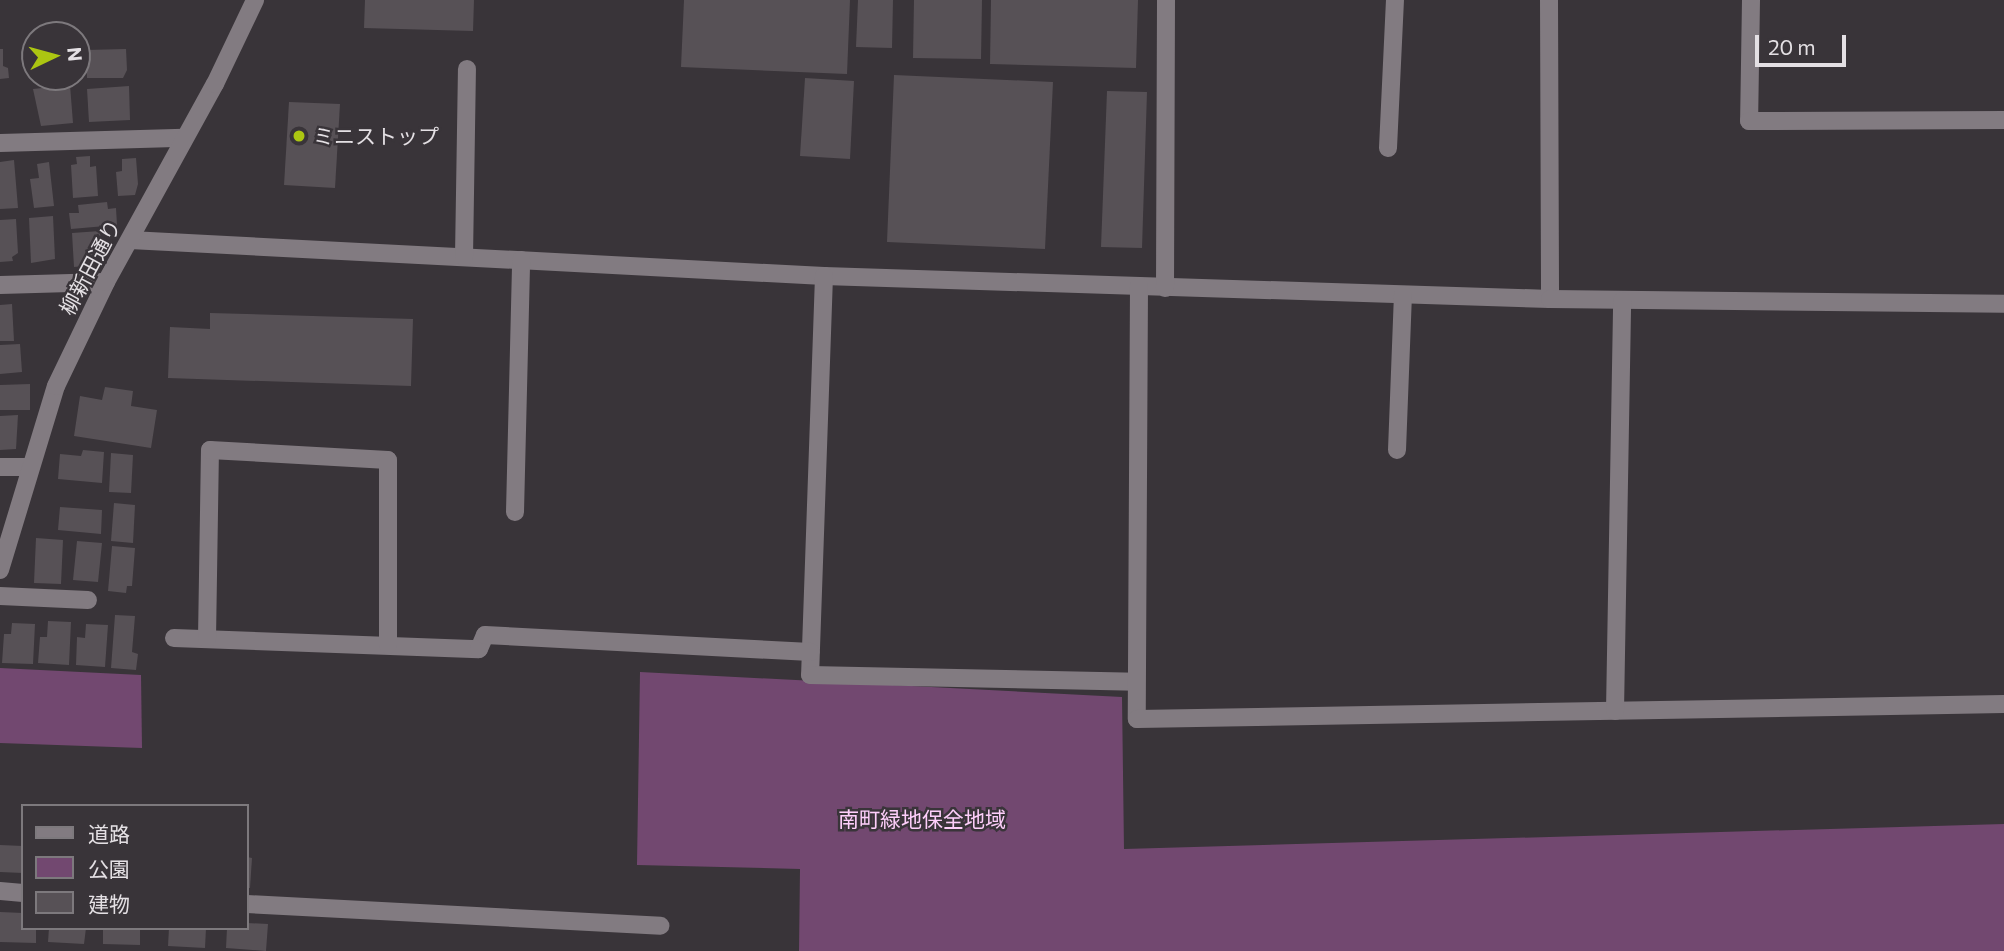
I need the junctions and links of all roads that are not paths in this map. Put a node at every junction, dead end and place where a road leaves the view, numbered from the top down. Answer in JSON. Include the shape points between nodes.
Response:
{"nodes":[{"id":1,"x":255,"y":0,"type":"edge"},
{"id":2,"x":1166,"y":0,"type":"edge"},
{"id":3,"x":1395,"y":0,"type":"edge"},
{"id":4,"x":1549,"y":0,"type":"edge"},
{"id":5,"x":1751,"y":0,"type":"edge"},
{"id":6,"x":467,"y":69,"type":"dead end"},
{"id":7,"x":2004,"y":120,"type":"edge"},
{"id":8,"x":184,"y":138,"type":"junction"},
{"id":9,"x":0,"y":143,"type":"edge"},
{"id":10,"x":1388,"y":148,"type":"dead end"},
{"id":11,"x":130,"y":240,"type":"junction"},
{"id":12,"x":464,"y":257,"type":"junction"},
{"id":13,"x":521,"y":260,"type":"junction"},
{"id":14,"x":824,"y":276,"type":"junction"},
{"id":15,"x":106,"y":282,"type":"junction"},
{"id":16,"x":0,"y":285,"type":"edge"},
{"id":17,"x":1139,"y":286,"type":"junction"},
{"id":18,"x":1165,"y":288,"type":"junction"},
{"id":19,"x":1404,"y":295,"type":"junction"},
{"id":20,"x":1550,"y":299,"type":"junction"},
{"id":21,"x":1622,"y":301,"type":"junction"},
{"id":22,"x":2004,"y":303,"type":"edge"},
{"id":23,"x":1397,"y":450,"type":"dead end"},
{"id":24,"x":0,"y":467,"type":"edge"},
{"id":25,"x":29,"y":467,"type":"junction"},
{"id":26,"x":515,"y":512,"type":"dead end"},
{"id":27,"x":0,"y":570,"type":"edge"},
{"id":28,"x":0,"y":596,"type":"edge"},
{"id":29,"x":88,"y":600,"type":"dead end"},
{"id":30,"x":174,"y":638,"type":"dead end"},
{"id":31,"x":207,"y":639,"type":"junction"},
{"id":32,"x":387,"y":646,"type":"junction"},
{"id":33,"x":811,"y":652,"type":"junction"},
{"id":34,"x":1136,"y":682,"type":"junction"},
{"id":35,"x":2004,"y":704,"type":"edge"},
{"id":36,"x":1615,"y":711,"type":"junction"},
{"id":37,"x":0,"y":891,"type":"edge"},
{"id":38,"x":21,"y":892,"type":"edge"},
{"id":39,"x":248,"y":904,"type":"edge"},
{"id":40,"x":660,"y":926,"type":"dead end"}],
"edges":[{"from":1,"to":8,"type":"street","name":"柳新田通り"},
{"from":2,"to":18,"type":"street"},
{"from":3,"to":10,"type":"street"},
{"from":4,"to":20,"type":"street"},
{"from":5,"to":7,"type":"street","via":[[1749,121]]},
{"from":6,"to":12,"type":"street"},
{"from":8,"to":9,"type":"street"},
{"from":8,"to":11,"type":"street","name":"柳新田通り"},
{"from":11,"to":12,"type":"street"},
{"from":11,"to":15,"type":"street","name":"柳新田通り"},
{"from":12,"to":13,"type":"street"},
{"from":13,"to":14,"type":"street"},
{"from":13,"to":26,"type":"street"},
{"from":14,"to":17,"type":"street"},
{"from":14,"to":33,"type":"street"},
{"from":15,"to":16,"type":"street"},
{"from":15,"to":25,"type":"street","name":"柳新田通り","via":[[56,386]]},
{"from":17,"to":18,"type":"street"},
{"from":17,"to":34,"type":"street"},
{"from":18,"to":19,"type":"street"},
{"from":19,"to":20,"type":"street"},
{"from":19,"to":23,"type":"street"},
{"from":20,"to":21,"type":"street"},
{"from":21,"to":22,"type":"street"},
{"from":21,"to":36,"type":"street"},
{"from":24,"to":25,"type":"street"},
{"from":25,"to":27,"type":"street","name":"柳新田通り"},
{"from":28,"to":29,"type":"street"},
{"from":30,"to":31,"type":"street"},
{"from":31,"to":32,"type":"street"},
{"from":31,"to":32,"type":"street","via":[[210,450],[388,460]]},
{"from":32,"to":33,"type":"street","via":[[479,649],[485,635]]},
{"from":33,"to":34,"type":"street","via":[[810,675]]},
{"from":34,"to":36,"type":"street","via":[[1137,719]]},
{"from":35,"to":36,"type":"street"},
{"from":37,"to":38,"type":"street"},
{"from":39,"to":40,"type":"street"}]}
